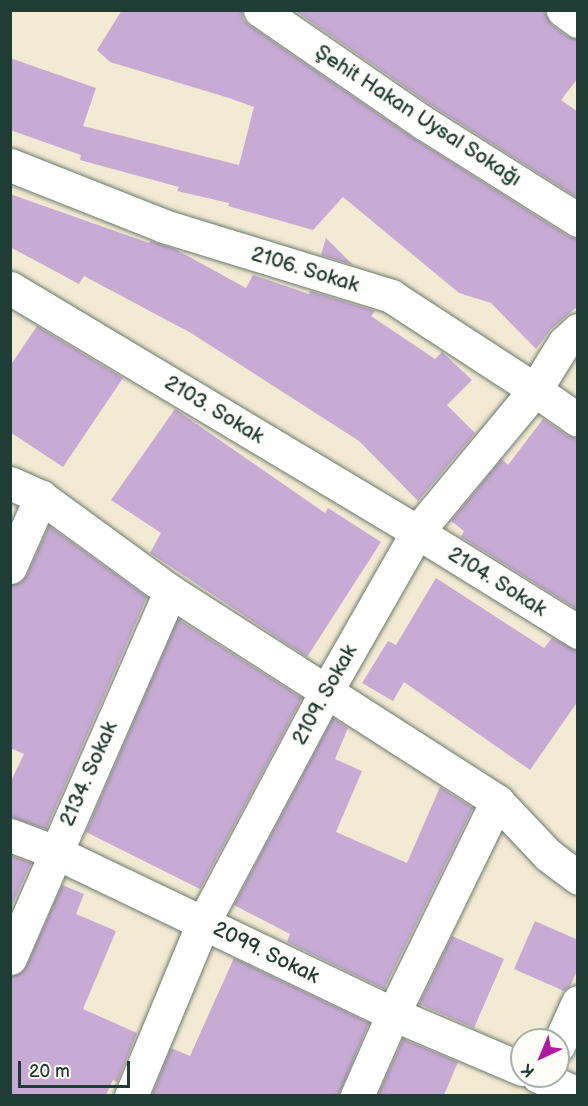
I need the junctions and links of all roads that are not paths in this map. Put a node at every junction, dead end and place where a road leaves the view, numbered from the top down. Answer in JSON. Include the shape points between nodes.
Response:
{"nodes":[{"id":1,"x":260,"y":10,"type":"edge"},
{"id":2,"x":563,"y":10,"type":"edge"},
{"id":3,"x":578,"y":21,"type":"edge"},
{"id":4,"x":10,"y":165,"type":"edge"},
{"id":5,"x":578,"y":220,"type":"edge"},
{"id":6,"x":10,"y":288,"type":"edge"},
{"id":7,"x":578,"y":330,"type":"edge"},
{"id":8,"x":535,"y":390,"type":"junction"},
{"id":9,"x":578,"y":420,"type":"edge"},
{"id":10,"x":10,"y":483,"type":"edge"},
{"id":11,"x":41,"y":497,"type":"junction"},
{"id":12,"x":417,"y":532,"type":"junction"},
{"id":13,"x":10,"y":567,"type":"edge"},
{"id":14,"x":170,"y":591,"type":"junction"},
{"id":15,"x":578,"y":632,"type":"edge"},
{"id":16,"x":327,"y":690,"type":"junction"},
{"id":17,"x":497,"y":801,"type":"junction"},
{"id":18,"x":10,"y":835,"type":"edge"},
{"id":19,"x":55,"y":852,"type":"junction"},
{"id":20,"x":578,"y":878,"type":"edge"},
{"id":21,"x":203,"y":922,"type":"junction"},
{"id":22,"x":10,"y":958,"type":"edge"},
{"id":23,"x":578,"y":1002,"type":"edge"},
{"id":24,"x":393,"y":1014,"type":"junction"},
{"id":25,"x":566,"y":1028,"type":"edge"},
{"id":26,"x":510,"y":1067,"type":"edge"},
{"id":27,"x":562,"y":1088,"type":"edge"},
{"id":28,"x":578,"y":1094,"type":"edge"},
{"id":29,"x":131,"y":1095,"type":"edge"},
{"id":30,"x":357,"y":1095,"type":"edge"}],
"edges":[{"from":1,"to":5,"type":"street","name":"Şehit Hakan Uysal Sokağı","via":[[424,123]]},
{"from":2,"to":3,"type":"street"},
{"from":4,"to":8,"type":"street","name":"2106. Sokak","via":[[164,226],[391,297]]},
{"from":6,"to":12,"type":"street","name":"2103. Sokak"},
{"from":7,"to":8,"type":"street","name":"2109. Sokak","via":[[564,343]]},
{"from":8,"to":9,"type":"street","name":"2106. Sokak"},
{"from":8,"to":12,"type":"street","name":"2109. Sokak"},
{"from":10,"to":11,"type":"street"},
{"from":11,"to":13,"type":"street"},
{"from":11,"to":14,"type":"street"},
{"from":12,"to":15,"type":"street","name":"2104. Sokak"},
{"from":12,"to":16,"type":"street","name":"2109. Sokak"},
{"from":14,"to":16,"type":"street"},
{"from":14,"to":19,"type":"street","name":"2134. Sokak"},
{"from":16,"to":17,"type":"street"},
{"from":16,"to":21,"type":"street","name":"2109. Sokak"},
{"from":17,"to":20,"type":"street","via":[[548,855]]},
{"from":17,"to":24,"type":"street"},
{"from":18,"to":19,"type":"street","name":"2099. Sokak"},
{"from":19,"to":21,"type":"street","name":"2099. Sokak"},
{"from":19,"to":22,"type":"street","name":"2134. Sokak"},
{"from":21,"to":24,"type":"street","name":"2099. Sokak"},
{"from":21,"to":29,"type":"street","name":"2109. Sokak"},
{"from":23,"to":25,"type":"street"},
{"from":24,"to":26,"type":"street","name":"2099. Sokak"},
{"from":24,"to":30,"type":"street"},
{"from":27,"to":28,"type":"street","name":"2099. Sokak"}]}
